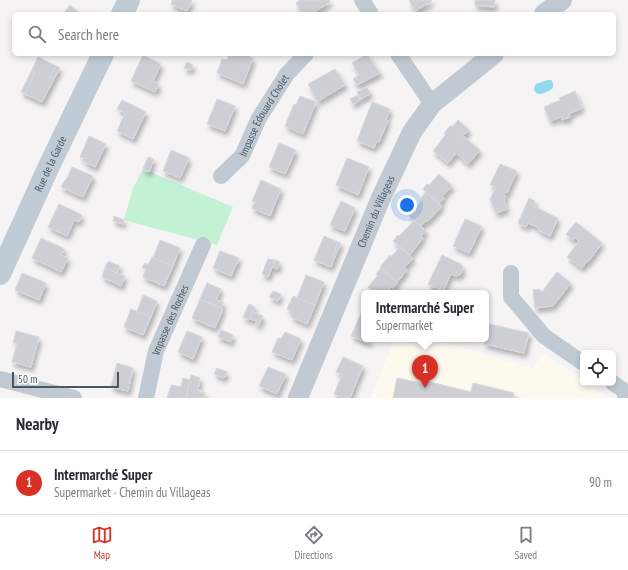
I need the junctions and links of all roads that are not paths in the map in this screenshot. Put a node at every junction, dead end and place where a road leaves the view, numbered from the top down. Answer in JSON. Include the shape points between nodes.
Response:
{"nodes":[{"id":1,"x":129,"y":0,"type":"edge"},
{"id":2,"x":562,"y":0,"type":"edge"},
{"id":3,"x":123,"y":12,"type":"edge"},
{"id":4,"x":547,"y":12,"type":"edge"},
{"id":5,"x":102,"y":56,"type":"edge"},
{"id":6,"x":304,"y":56,"type":"edge"},
{"id":7,"x":399,"y":56,"type":"edge"},
{"id":8,"x":492,"y":56,"type":"edge"},
{"id":9,"x":432,"y":104,"type":"junction"},
{"id":10,"x":222,"y":176,"type":"dead end"},
{"id":11,"x":204,"y":245,"type":"dead end"},
{"id":12,"x":511,"y":273,"type":"dead end"},
{"id":13,"x":0,"y":274,"type":"edge"},
{"id":14,"x":580,"y":361,"type":"edge"},
{"id":15,"x":0,"y":379,"type":"edge"},
{"id":16,"x":616,"y":385,"type":"edge"},
{"id":17,"x":74,"y":398,"type":"edge"},
{"id":18,"x":146,"y":398,"type":"edge"},
{"id":19,"x":298,"y":398,"type":"edge"},
{"id":20,"x":625,"y":398,"type":"edge"}],
"edges":[{"from":1,"to":3,"type":"main road"},
{"from":2,"to":4,"type":"street"},
{"from":5,"to":13,"type":"main road","name":"Rue de la Garde"},
{"from":6,"to":10,"type":"street","name":"Impasse Edouard Cholet","via":[[287,74],[259,118],[242,156]]},
{"from":7,"to":9,"type":"street"},
{"from":8,"to":9,"type":"street","name":"Chemin du Villageas"},
{"from":9,"to":19,"type":"street","name":"Chemin du Villageas","via":[[412,132],[380,200]]},
{"from":11,"to":18,"type":"street","name":"Impasse des Roches","via":[[156,351]]},
{"from":12,"to":14,"type":"street","via":[[511,297],[544,336]]},
{"from":15,"to":17,"type":"street"},
{"from":16,"to":20,"type":"street","via":[[626,392]]}]}
